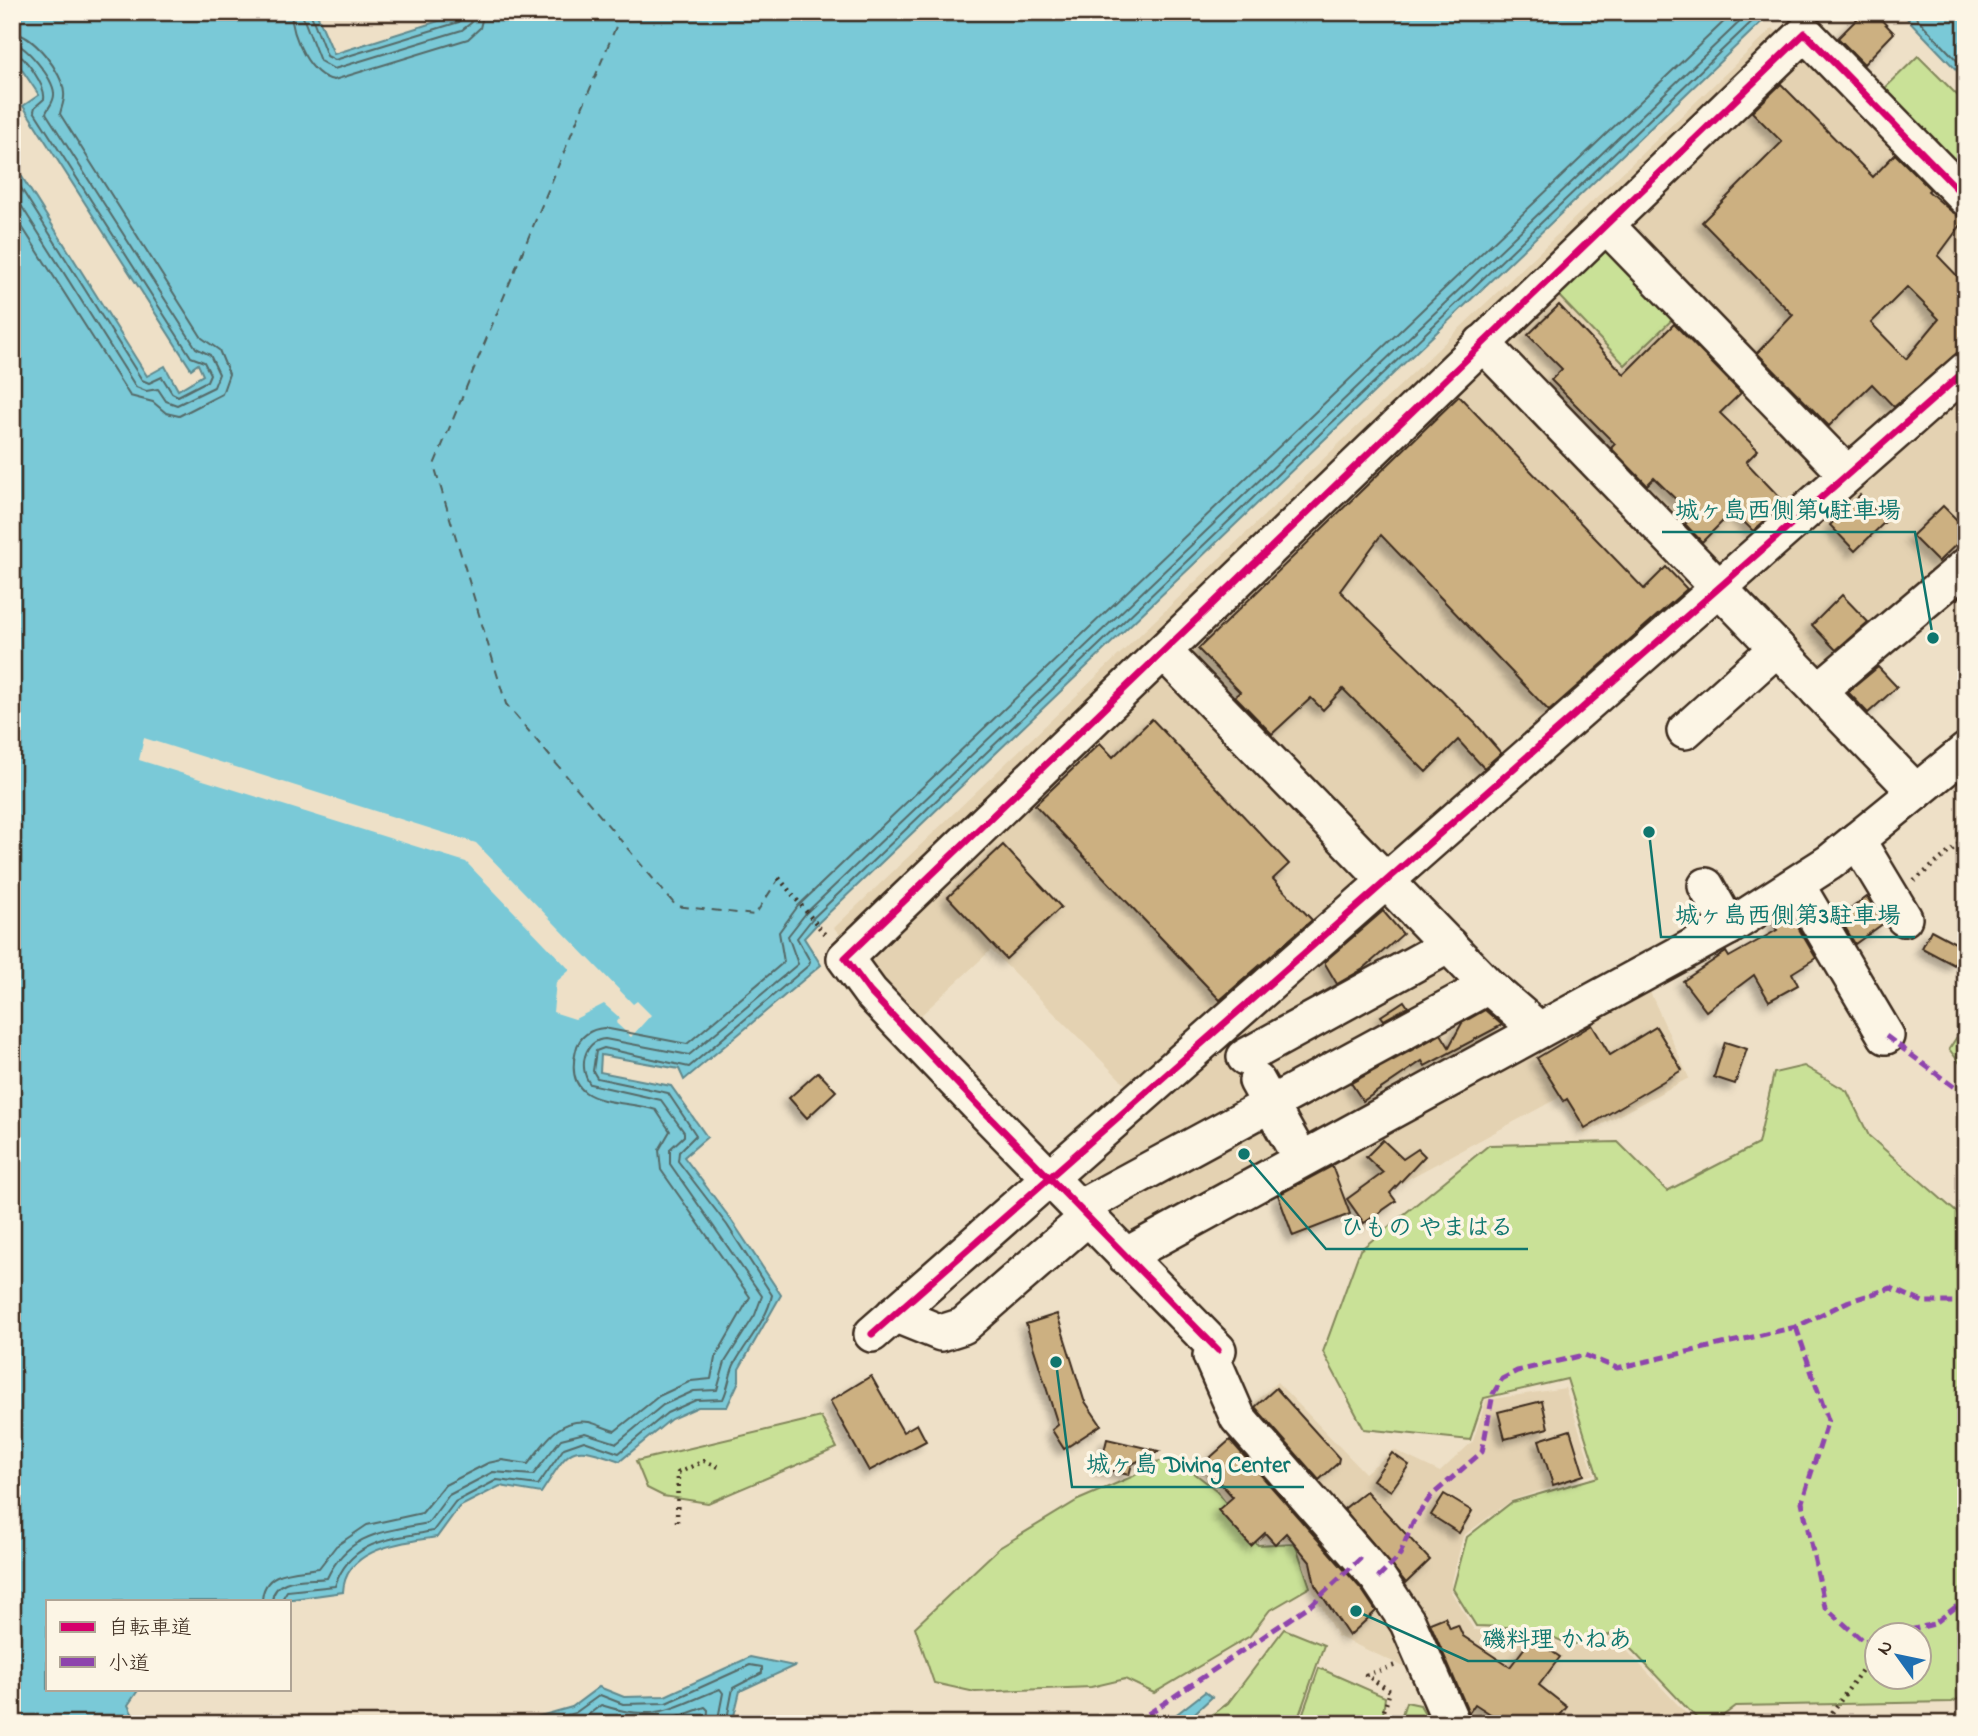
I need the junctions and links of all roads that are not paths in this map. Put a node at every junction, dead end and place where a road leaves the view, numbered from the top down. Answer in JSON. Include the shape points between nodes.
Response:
{"nodes":[{"id":1,"x":1966,"y":198,"type":"edge"},
{"id":2,"x":1606,"y":225,"type":"junction"},
{"id":3,"x":1482,"y":343,"type":"junction"},
{"id":4,"x":1966,"y":370,"type":"edge"},
{"id":5,"x":1847,"y":474,"type":"junction"},
{"id":6,"x":1966,"y":566,"type":"edge"},
{"id":7,"x":1720,"y":587,"type":"junction"},
{"id":8,"x":1777,"y":648,"type":"junction"},
{"id":9,"x":1164,"y":652,"type":"junction"},
{"id":10,"x":1818,"y":691,"type":"junction"},
{"id":11,"x":1685,"y":731,"type":"dead end"},
{"id":12,"x":1966,"y":751,"type":"edge"},
{"id":13,"x":1916,"y":792,"type":"junction"},
{"id":14,"x":1857,"y":840,"type":"junction"},
{"id":15,"x":1385,"y":882,"type":"junction"},
{"id":16,"x":1706,"y":886,"type":"dead end"},
{"id":17,"x":1797,"y":886,"type":"junction"},
{"id":18,"x":1904,"y":918,"type":"road end"},
{"id":19,"x":1729,"y":928,"type":"junction"},
{"id":20,"x":1448,"y":945,"type":"junction"},
{"id":21,"x":1488,"y":986,"type":"junction"},
{"id":22,"x":1226,"y":1022,"type":"junction"},
{"id":23,"x":1539,"y":1030,"type":"junction"},
{"id":24,"x":1886,"y":1036,"type":"dead end"},
{"id":25,"x":1245,"y":1057,"type":"junction"},
{"id":26,"x":1269,"y":1102,"type":"junction"},
{"id":27,"x":1301,"y":1159,"type":"junction"},
{"id":28,"x":1050,"y":1177,"type":"junction"},
{"id":29,"x":1084,"y":1212,"type":"junction"},
{"id":30,"x":1125,"y":1256,"type":"junction"},
{"id":31,"x":1452,"y":1724,"type":"edge"}],
"edges":[{"from":1,"to":2,"type":"street","via":[[1805,33]]},
{"from":2,"to":3,"type":"street"},
{"from":2,"to":5,"type":"street"},
{"from":3,"to":7,"type":"street"},
{"from":3,"to":9,"type":"street"},
{"from":4,"to":5,"type":"street"},
{"from":5,"to":7,"type":"street"},
{"from":6,"to":10,"type":"street"},
{"from":7,"to":8,"type":"street"},
{"from":7,"to":15,"type":"street"},
{"from":8,"to":10,"type":"street"},
{"from":8,"to":11,"type":"street"},
{"from":9,"to":15,"type":"street"},
{"from":9,"to":28,"type":"street","via":[[845,958],[870,992]]},
{"from":10,"to":13,"type":"street"},
{"from":12,"to":13,"type":"street"},
{"from":13,"to":14,"type":"street"},
{"from":14,"to":17,"type":"street"},
{"from":14,"to":18,"type":"street"},
{"from":15,"to":20,"type":"street"},
{"from":15,"to":22,"type":"street"},
{"from":16,"to":19,"type":"street"},
{"from":17,"to":19,"type":"street"},
{"from":17,"to":24,"type":"street"},
{"from":19,"to":23,"type":"street"},
{"from":20,"to":21,"type":"street"},
{"from":20,"to":25,"type":"street"},
{"from":21,"to":23,"type":"street"},
{"from":21,"to":26,"type":"street"},
{"from":22,"to":25,"type":"street"},
{"from":22,"to":28,"type":"street"},
{"from":23,"to":27,"type":"street"},
{"from":25,"to":26,"type":"street"},
{"from":26,"to":27,"type":"street"},
{"from":26,"to":29,"type":"street"},
{"from":27,"to":30,"type":"street"},
{"from":28,"to":29,"type":"street"},
{"from":28,"to":29,"type":"street","via":[[883,1324],[941,1333],[964,1326],[1047,1254]]},
{"from":29,"to":30,"type":"street"},
{"from":30,"to":31,"type":"street","via":[[1218,1350],[1211,1356],[1238,1418],[1378,1578],[1408,1623]]}]}
